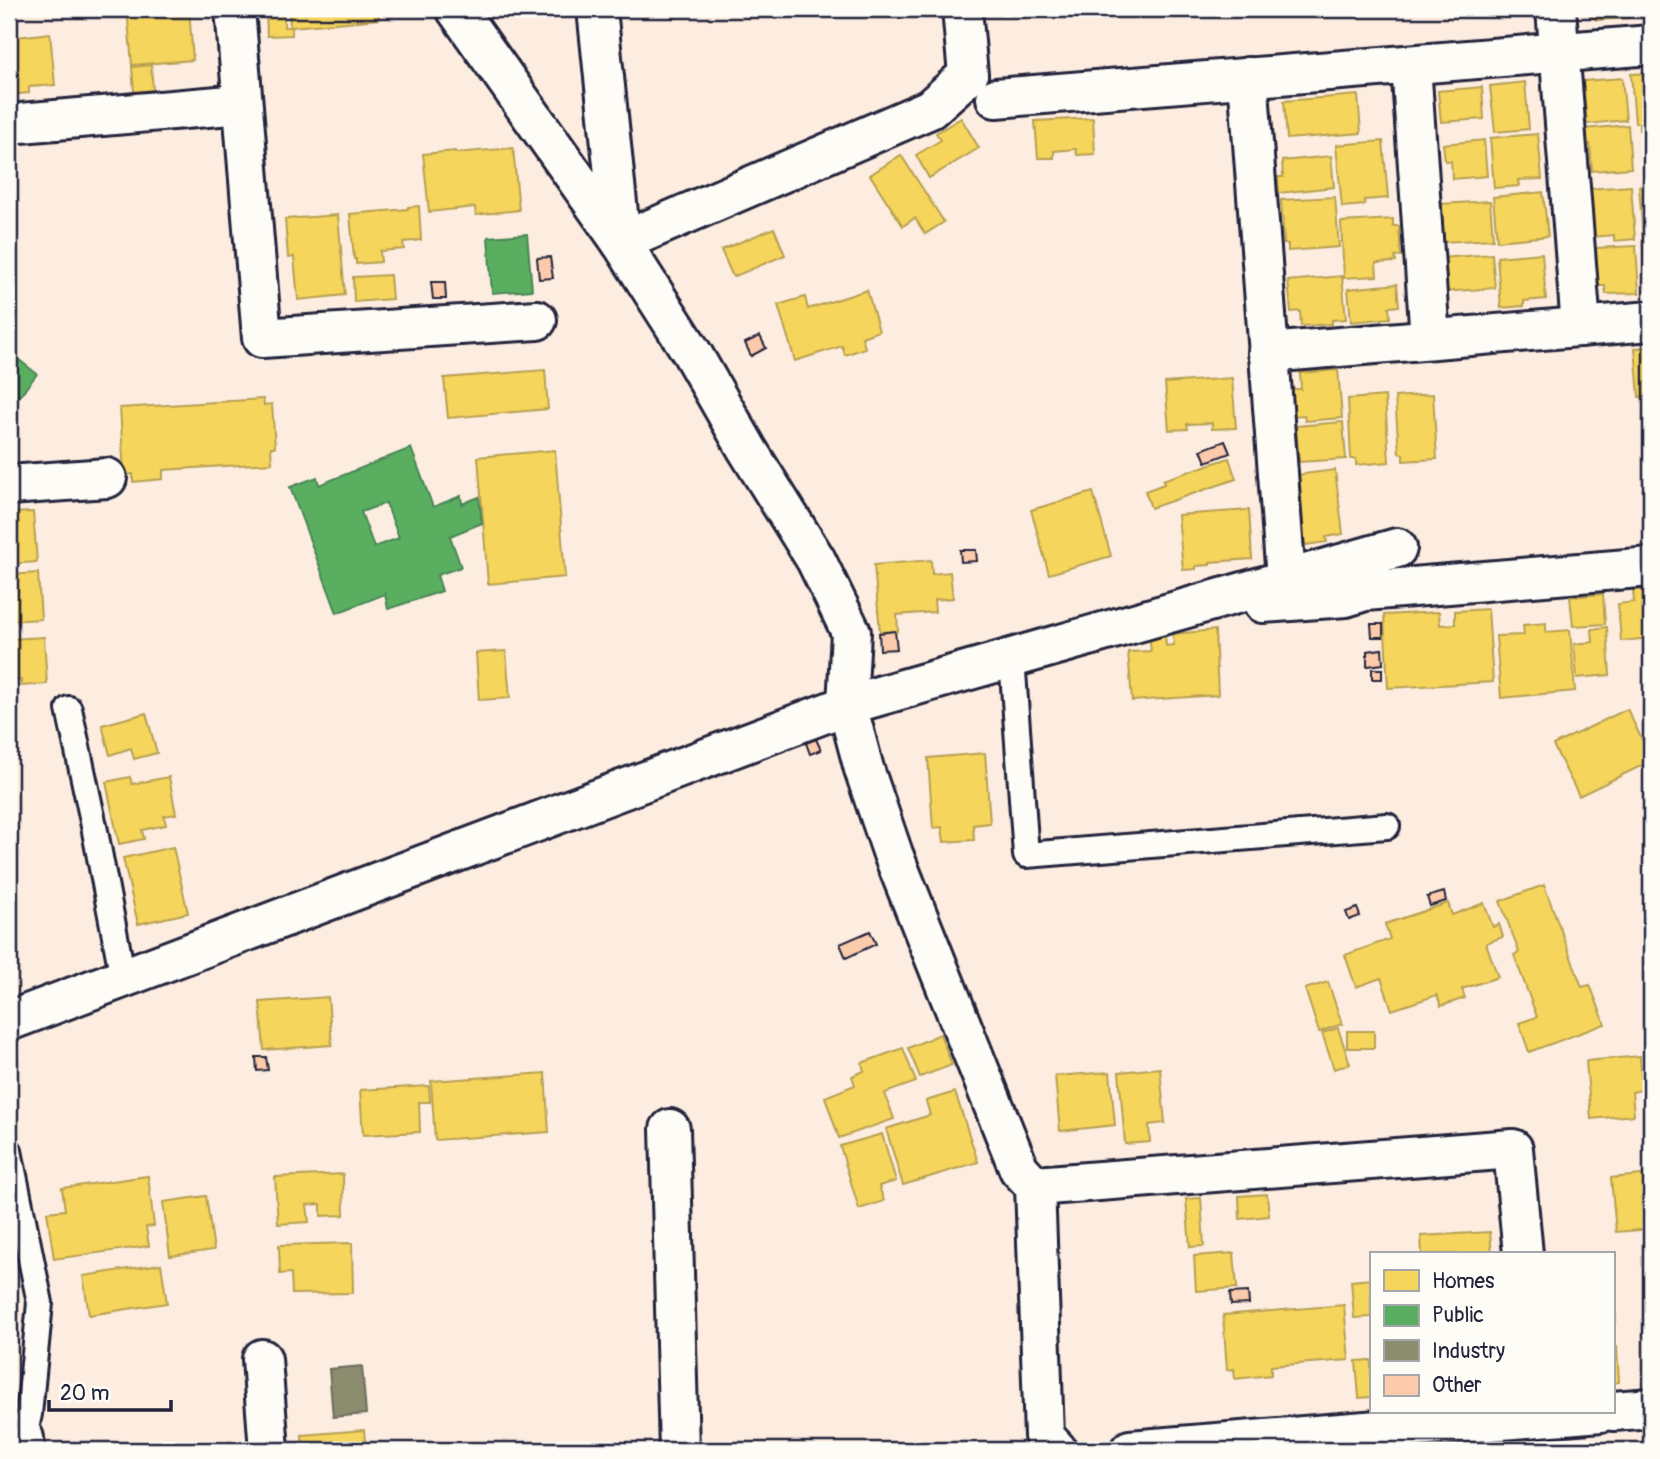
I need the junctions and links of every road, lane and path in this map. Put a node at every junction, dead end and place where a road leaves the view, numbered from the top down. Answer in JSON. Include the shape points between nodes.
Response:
{"nodes":[{"id":1,"x":235,"y":9,"type":"edge"},
{"id":2,"x":456,"y":9,"type":"edge"},
{"id":3,"x":597,"y":9,"type":"edge"},
{"id":4,"x":962,"y":9,"type":"edge"},
{"id":5,"x":1556,"y":9,"type":"edge"},
{"id":6,"x":1651,"y":45,"type":"edge"},
{"id":7,"x":1560,"y":54,"type":"junction"},
{"id":8,"x":1411,"y":65,"type":"junction"},
{"id":9,"x":1248,"y":77,"type":"junction"},
{"id":10,"x":996,"y":98,"type":"dead end"},
{"id":11,"x":242,"y":104,"type":"junction"},
{"id":12,"x":9,"y":124,"type":"edge"},
{"id":13,"x":621,"y":242,"type":"junction"},
{"id":14,"x":537,"y":320,"type":"dead end"},
{"id":15,"x":1651,"y":321,"type":"edge"},
{"id":16,"x":1581,"y":327,"type":"junction"},
{"id":17,"x":1430,"y":339,"type":"junction"},
{"id":18,"x":1268,"y":353,"type":"junction"},
{"id":19,"x":107,"y":478,"type":"dead end"},
{"id":20,"x":9,"y":485,"type":"edge"},
{"id":21,"x":1397,"y":548,"type":"dead end"},
{"id":22,"x":1651,"y":567,"type":"edge"},
{"id":23,"x":1286,"y":579,"type":"junction"},
{"id":24,"x":1191,"y":607,"type":"junction"},
{"id":25,"x":1012,"y":658,"type":"junction"},
{"id":26,"x":847,"y":705,"type":"junction"},
{"id":27,"x":69,"y":709,"type":"dead end"},
{"id":28,"x":1387,"y":826,"type":"dead end"},
{"id":29,"x":123,"y":978,"type":"junction"},
{"id":30,"x":9,"y":1021,"type":"edge"},
{"id":31,"x":670,"y":1129,"type":"dead end"},
{"id":32,"x":9,"y":1151,"type":"edge"},
{"id":33,"x":1035,"y":1186,"type":"junction"},
{"id":34,"x":1523,"y":1252,"type":"edge"},
{"id":35,"x":262,"y":1359,"type":"dead end"},
{"id":36,"x":1651,"y":1408,"type":"edge"},
{"id":37,"x":1614,"y":1411,"type":"edge"},
{"id":38,"x":1538,"y":1414,"type":"edge"},
{"id":39,"x":19,"y":1440,"type":"edge"},
{"id":40,"x":269,"y":1450,"type":"edge"},
{"id":41,"x":679,"y":1450,"type":"edge"},
{"id":42,"x":1057,"y":1450,"type":"edge"},
{"id":43,"x":1130,"y":1450,"type":"edge"}],
"edges":[{"from":1,"to":11,"type":"street"},
{"from":2,"to":13,"type":"street"},
{"from":3,"to":13,"type":"street"},
{"from":4,"to":13,"type":"street","via":[[968,75],[930,109]]},
{"from":5,"to":7,"type":"street"},
{"from":6,"to":7,"type":"street"},
{"from":7,"to":8,"type":"street"},
{"from":7,"to":16,"type":"street"},
{"from":8,"to":9,"type":"street"},
{"from":8,"to":17,"type":"street"},
{"from":9,"to":10,"type":"street"},
{"from":9,"to":18,"type":"street"},
{"from":11,"to":12,"type":"street"},
{"from":11,"to":14,"type":"street","via":[[262,338]]},
{"from":13,"to":26,"type":"street","via":[[816,559],[851,632]]},
{"from":15,"to":16,"type":"street"},
{"from":16,"to":17,"type":"street"},
{"from":17,"to":18,"type":"street"},
{"from":18,"to":23,"type":"street"},
{"from":19,"to":20,"type":"street"},
{"from":21,"to":23,"type":"street"},
{"from":22,"to":24,"type":"street"},
{"from":23,"to":24,"type":"street"},
{"from":24,"to":25,"type":"street"},
{"from":25,"to":26,"type":"street"},
{"from":25,"to":28,"type":"lane","via":[[1026,855]]},
{"from":26,"to":29,"type":"street"},
{"from":26,"to":33,"type":"street","via":[[894,854],[1019,1169]]},
{"from":27,"to":29,"type":"lane"},
{"from":29,"to":30,"type":"street"},
{"from":31,"to":41,"type":"street"},
{"from":32,"to":39,"type":"lane","via":[[40,1303],[29,1414]]},
{"from":33,"to":34,"type":"street","via":[[1513,1149]]},
{"from":33,"to":42,"type":"street","via":[[1044,1436]]},
{"from":35,"to":40,"type":"street"},
{"from":36,"to":37,"type":"street"},
{"from":38,"to":43,"type":"street"}]}
